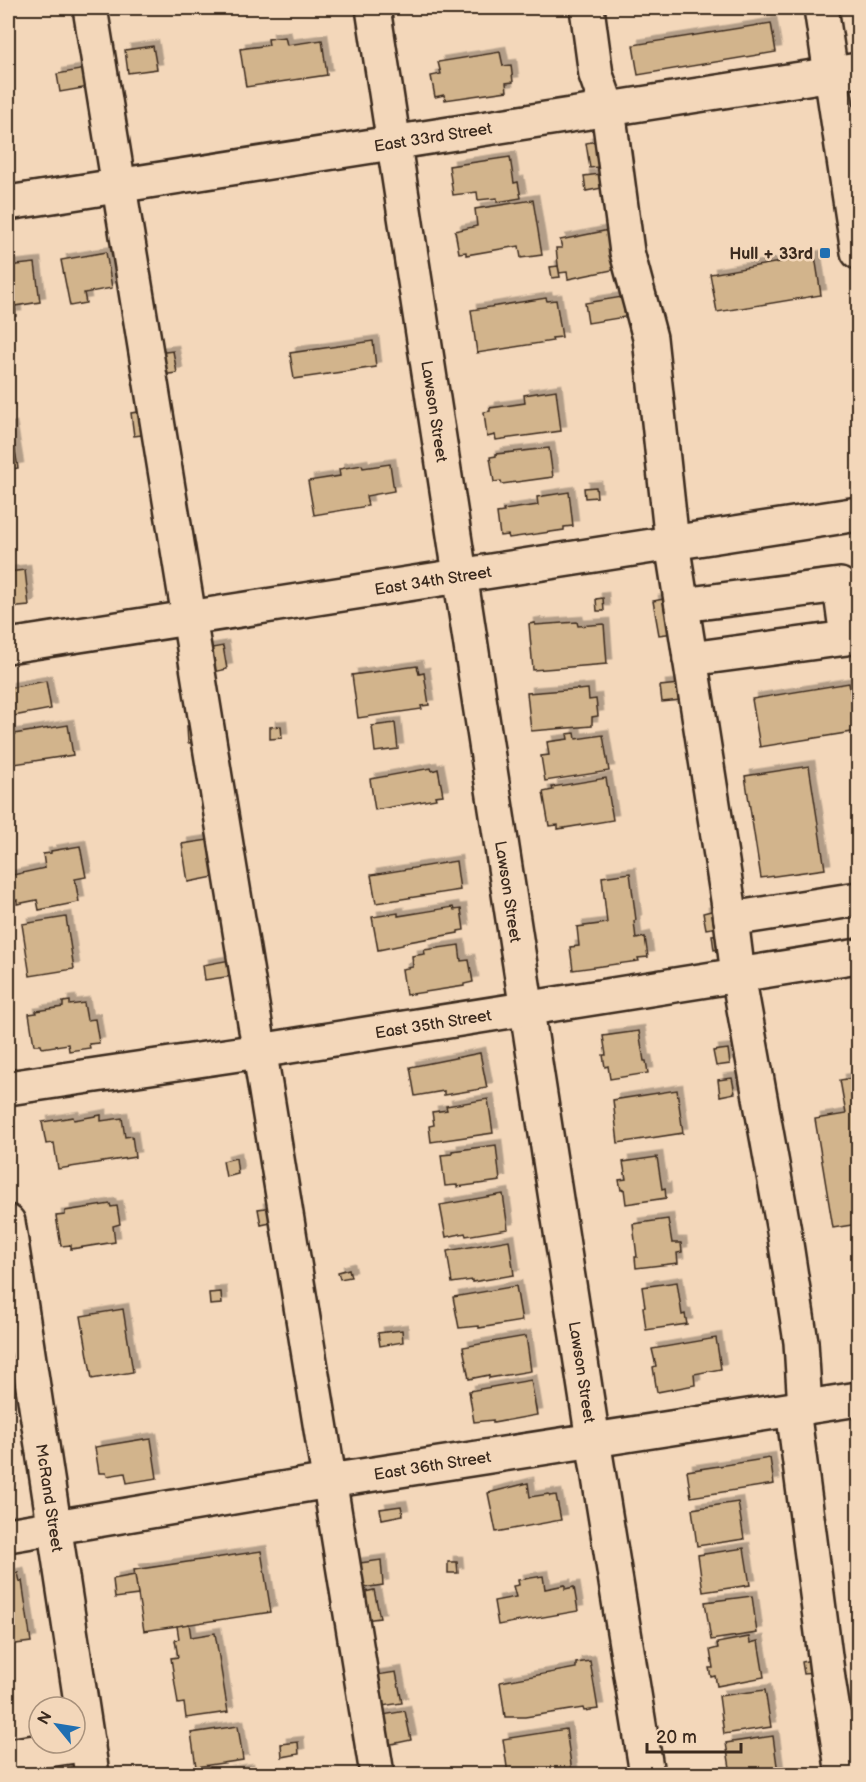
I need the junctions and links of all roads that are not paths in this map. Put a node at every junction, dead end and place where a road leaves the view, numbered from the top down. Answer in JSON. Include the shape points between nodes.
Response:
{"nodes":[{"id":1,"x":90,"y":8,"type":"edge"},
{"id":2,"x":373,"y":8,"type":"edge"},
{"id":3,"x":587,"y":8,"type":"edge"},
{"id":4,"x":821,"y":8,"type":"edge"},
{"id":5,"x":845,"y":72,"type":"edge"},
{"id":6,"x":608,"y":110,"type":"junction"},
{"id":7,"x":394,"y":143,"type":"junction"},
{"id":8,"x":119,"y":186,"type":"junction"},
{"id":9,"x":8,"y":203,"type":"edge"},
{"id":10,"x":858,"y":252,"type":"edge"},
{"id":11,"x":858,"y":514,"type":"edge"},
{"id":12,"x":672,"y":543,"type":"junction"},
{"id":13,"x":462,"y":576,"type":"junction"},
{"id":14,"x":682,"y":605,"type":"junction"},
{"id":15,"x":851,"y":608,"type":"edge"},
{"id":16,"x":189,"y":618,"type":"junction"},
{"id":17,"x":8,"y":646,"type":"edge"},
{"id":18,"x":690,"y":659,"type":"junction"},
{"id":19,"x":858,"y":899,"type":"edge"},
{"id":20,"x":730,"y":919,"type":"junction"},
{"id":21,"x":858,"y":956,"type":"edge"},
{"id":22,"x":738,"y":975,"type":"junction"},
{"id":23,"x":528,"y":1008,"type":"junction"},
{"id":24,"x":260,"y":1051,"type":"junction"},
{"id":25,"x":8,"y":1088,"type":"edge"},
{"id":26,"x":8,"y":1222,"type":"edge"},
{"id":27,"x":14,"y":1315,"type":"edge"},
{"id":28,"x":858,"y":1399,"type":"edge"},
{"id":29,"x":799,"y":1409,"type":"junction"},
{"id":30,"x":593,"y":1440,"type":"junction"},
{"id":31,"x":329,"y":1481,"type":"junction"},
{"id":32,"x":54,"y":1528,"type":"junction"},
{"id":33,"x":8,"y":1535,"type":"edge"},
{"id":34,"x":8,"y":1756,"type":"edge"},
{"id":35,"x":90,"y":1759,"type":"edge"},
{"id":36,"x":377,"y":1774,"type":"edge"},
{"id":37,"x":647,"y":1774,"type":"edge"},
{"id":38,"x":843,"y":1774,"type":"edge"}],
"edges":[{"from":1,"to":8,"type":"street"},
{"from":2,"to":7,"type":"street","name":"Lawson Street"},
{"from":3,"to":6,"type":"street","via":[[596,75]]},
{"from":4,"to":5,"type":"street"},
{"from":5,"to":6,"type":"street","name":"East 33rd Street"},
{"from":5,"to":10,"type":"street"},
{"from":6,"to":7,"type":"street","name":"East 33rd Street"},
{"from":6,"to":12,"type":"street","via":[[627,252],[650,338]]},
{"from":7,"to":8,"type":"street","name":"East 33rd Street"},
{"from":7,"to":13,"type":"street","name":"Lawson Street"},
{"from":8,"to":9,"type":"street","name":"East 33rd Street"},
{"from":8,"to":16,"type":"street"},
{"from":11,"to":12,"type":"street","name":"East 34th Street"},
{"from":12,"to":13,"type":"street","name":"East 34th Street"},
{"from":12,"to":14,"type":"street"},
{"from":13,"to":16,"type":"street","name":"East 34th Street"},
{"from":13,"to":23,"type":"street","name":"Lawson Street"},
{"from":14,"to":15,"type":"street","via":[[840,585]]},
{"from":14,"to":18,"type":"street"},
{"from":15,"to":18,"type":"street","via":[[847,638]]},
{"from":16,"to":17,"type":"street","name":"East 34th Street"},
{"from":16,"to":24,"type":"street"},
{"from":18,"to":20,"type":"street"},
{"from":19,"to":20,"type":"street"},
{"from":20,"to":22,"type":"street"},
{"from":21,"to":22,"type":"street","name":"East 35th Street"},
{"from":22,"to":23,"type":"street","name":"East 35th Street"},
{"from":22,"to":29,"type":"street","via":[[801,1342]]},
{"from":23,"to":24,"type":"street","name":"East 35th Street"},
{"from":23,"to":30,"type":"street","name":"Lawson Street"},
{"from":24,"to":25,"type":"street","name":"East 35th Street"},
{"from":24,"to":31,"type":"street"},
{"from":26,"to":27,"type":"street","name":"McRand Street"},
{"from":27,"to":32,"type":"street","name":"McRand Street"},
{"from":28,"to":29,"type":"street","name":"East 36th Street"},
{"from":29,"to":30,"type":"street","name":"East 36th Street"},
{"from":29,"to":38,"type":"street","via":[[827,1668]]},
{"from":30,"to":31,"type":"street","name":"East 36th Street"},
{"from":30,"to":37,"type":"street","name":"Lawson Street"},
{"from":31,"to":32,"type":"street","name":"East 36th Street"},
{"from":31,"to":36,"type":"street"},
{"from":32,"to":33,"type":"street","name":"East 36th Street"},
{"from":32,"to":35,"type":"street","name":"McRand Street"},
{"from":34,"to":35,"type":"street"}]}
